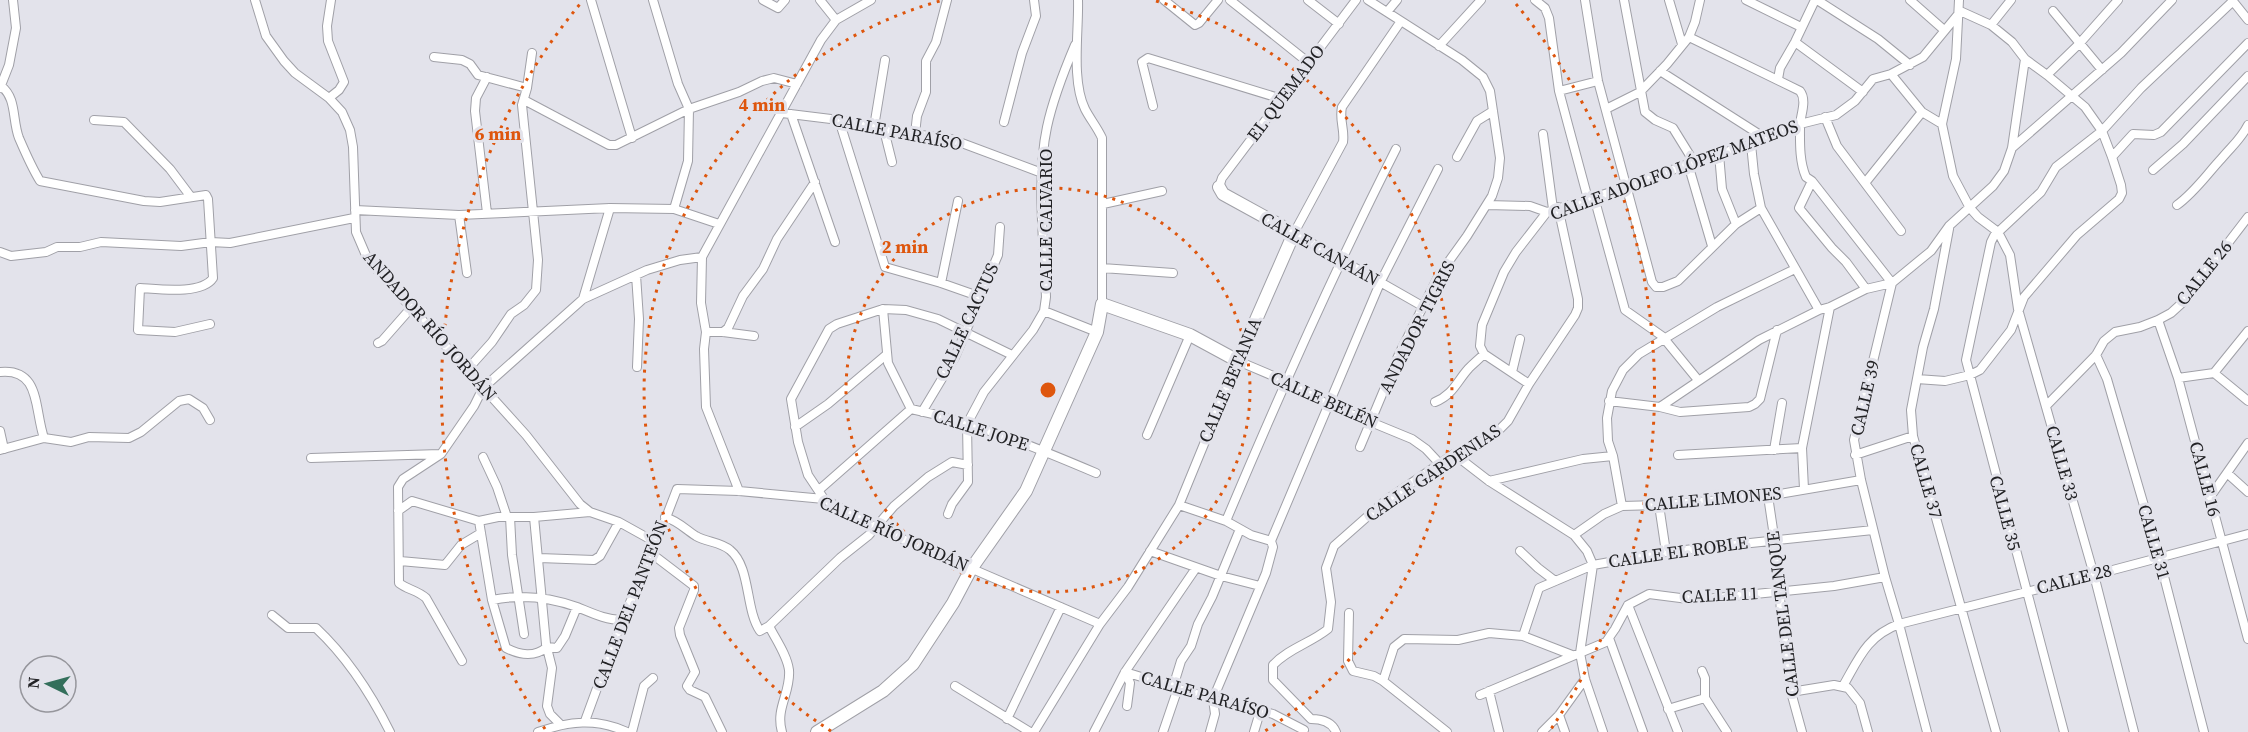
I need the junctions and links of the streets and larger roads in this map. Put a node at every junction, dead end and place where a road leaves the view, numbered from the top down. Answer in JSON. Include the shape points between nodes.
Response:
{"nodes":[{"id":1,"x":13,"y":0,"type":"edge"},
{"id":2,"x":255,"y":0,"type":"edge"},
{"id":3,"x":331,"y":0,"type":"edge"},
{"id":4,"x":591,"y":0,"type":"edge"},
{"id":5,"x":653,"y":0,"type":"edge"},
{"id":6,"x":763,"y":0,"type":"edge"},
{"id":7,"x":785,"y":0,"type":"edge"},
{"id":8,"x":820,"y":0,"type":"edge"},
{"id":9,"x":871,"y":0,"type":"edge"},
{"id":10,"x":947,"y":0,"type":"edge"},
{"id":11,"x":1034,"y":0,"type":"edge"},
{"id":12,"x":1078,"y":0,"type":"edge"},
{"id":13,"x":1164,"y":0,"type":"edge"},
{"id":14,"x":1218,"y":0,"type":"edge"},
{"id":15,"x":1230,"y":0,"type":"edge"},
{"id":16,"x":1308,"y":0,"type":"edge"},
{"id":17,"x":1356,"y":0,"type":"edge"},
{"id":18,"x":1368,"y":0,"type":"edge"},
{"id":19,"x":1397,"y":0,"type":"edge"},
{"id":20,"x":1481,"y":0,"type":"edge"},
{"id":21,"x":1535,"y":0,"type":"edge"},
{"id":22,"x":1588,"y":0,"type":"edge"},
{"id":23,"x":1624,"y":0,"type":"edge"},
{"id":24,"x":1669,"y":0,"type":"edge"},
{"id":25,"x":1700,"y":0,"type":"edge"},
{"id":26,"x":1746,"y":0,"type":"edge"},
{"id":27,"x":1816,"y":0,"type":"edge"},
{"id":28,"x":1910,"y":0,"type":"edge"},
{"id":29,"x":1959,"y":0,"type":"edge"},
{"id":30,"x":2011,"y":0,"type":"edge"},
{"id":31,"x":2118,"y":0,"type":"edge"},
{"id":32,"x":2172,"y":0,"type":"edge"},
{"id":33,"x":2232,"y":1,"type":"edge"},
{"id":34,"x":2006,"y":4,"type":"edge"},
{"id":35,"x":1960,"y":11,"type":"junction"},
{"id":36,"x":2053,"y":11,"type":"dead end"},
{"id":37,"x":1387,"y":12,"type":"junction"},
{"id":38,"x":836,"y":20,"type":"junction"},
{"id":39,"x":2248,"y":20,"type":"edge"},
{"id":40,"x":1401,"y":21,"type":"junction"},
{"id":41,"x":1339,"y":24,"type":"junction"},
{"id":42,"x":1991,"y":25,"type":"junction"},
{"id":43,"x":1801,"y":27,"type":"junction"},
{"id":44,"x":1944,"y":30,"type":"junction"},
{"id":45,"x":1689,"y":37,"type":"junction"},
{"id":46,"x":1795,"y":42,"type":"junction"},
{"id":47,"x":2248,"y":43,"type":"edge"},
{"id":48,"x":1682,"y":44,"type":"junction"},
{"id":49,"x":2079,"y":44,"type":"junction"},
{"id":50,"x":1075,"y":45,"type":"junction"},
{"id":51,"x":1439,"y":46,"type":"junction"},
{"id":52,"x":532,"y":53,"type":"dead end"},
{"id":53,"x":434,"y":57,"type":"dead end"},
{"id":54,"x":2025,"y":59,"type":"junction"},
{"id":55,"x":885,"y":60,"type":"dead end"},
{"id":56,"x":1310,"y":63,"type":"junction"},
{"id":57,"x":1910,"y":65,"type":"junction"},
{"id":58,"x":2102,"y":70,"type":"junction"},
{"id":59,"x":1660,"y":71,"type":"junction"},
{"id":60,"x":1891,"y":74,"type":"junction"},
{"id":61,"x":2047,"y":75,"type":"junction"},
{"id":62,"x":2248,"y":76,"type":"edge"},
{"id":63,"x":487,"y":77,"type":"junction"},
{"id":64,"x":1778,"y":79,"type":"junction"},
{"id":65,"x":1598,"y":81,"type":"junction"},
{"id":66,"x":797,"y":84,"type":"junction"},
{"id":67,"x":1,"y":87,"type":"edge"},
{"id":68,"x":527,"y":88,"type":"junction"},
{"id":69,"x":1559,"y":92,"type":"junction"},
{"id":70,"x":1640,"y":92,"type":"junction"},
{"id":71,"x":1863,"y":92,"type":"junction"},
{"id":72,"x":2072,"y":94,"type":"junction"},
{"id":73,"x":329,"y":98,"type":"junction"},
{"id":74,"x":1282,"y":99,"type":"junction"},
{"id":75,"x":524,"y":100,"type":"junction"},
{"id":76,"x":1153,"y":106,"type":"dead end"},
{"id":77,"x":688,"y":109,"type":"junction"},
{"id":78,"x":1606,"y":109,"type":"junction"},
{"id":79,"x":1493,"y":111,"type":"junction"},
{"id":80,"x":1922,"y":112,"type":"junction"},
{"id":81,"x":787,"y":114,"type":"junction"},
{"id":82,"x":1825,"y":117,"type":"junction"},
{"id":83,"x":94,"y":120,"type":"dead end"},
{"id":84,"x":839,"y":120,"type":"junction"},
{"id":85,"x":1004,"y":122,"type":"dead end"},
{"id":86,"x":1800,"y":124,"type":"junction"},
{"id":87,"x":1942,"y":124,"type":"junction"},
{"id":88,"x":2248,"y":125,"type":"edge"},
{"id":89,"x":874,"y":127,"type":"junction"},
{"id":90,"x":884,"y":130,"type":"junction"},
{"id":91,"x":2102,"y":132,"type":"junction"},
{"id":92,"x":915,"y":134,"type":"junction"},
{"id":93,"x":1542,"y":134,"type":"dead end"},
{"id":94,"x":632,"y":138,"type":"junction"},
{"id":95,"x":1765,"y":138,"type":"junction"},
{"id":96,"x":1751,"y":144,"type":"junction"},
{"id":97,"x":2012,"y":148,"type":"junction"},
{"id":98,"x":1396,"y":149,"type":"dead end"},
{"id":99,"x":1719,"y":154,"type":"junction"},
{"id":100,"x":1457,"y":157,"type":"dead end"},
{"id":101,"x":2112,"y":157,"type":"junction"},
{"id":102,"x":892,"y":162,"type":"dead end"},
{"id":103,"x":1691,"y":163,"type":"junction"},
{"id":104,"x":1437,"y":169,"type":"dead end"},
{"id":105,"x":2153,"y":170,"type":"dead end"},
{"id":106,"x":1042,"y":173,"type":"junction"},
{"id":107,"x":815,"y":182,"type":"junction"},
{"id":108,"x":1812,"y":182,"type":"junction"},
{"id":109,"x":1865,"y":183,"type":"junction"},
{"id":110,"x":1219,"y":187,"type":"joint"},
{"id":111,"x":1627,"y":187,"type":"junction"},
{"id":112,"x":1162,"y":192,"type":"dead end"},
{"id":113,"x":191,"y":197,"type":"junction"},
{"id":114,"x":1591,"y":198,"type":"junction"},
{"id":115,"x":958,"y":201,"type":"dead end"},
{"id":116,"x":1103,"y":204,"type":"junction"},
{"id":117,"x":1487,"y":205,"type":"junction"},
{"id":118,"x":2176,"y":206,"type":"dead end"},
{"id":119,"x":610,"y":208,"type":"junction"},
{"id":120,"x":1761,"y":208,"type":"junction"},
{"id":121,"x":1970,"y":208,"type":"junction"},
{"id":122,"x":674,"y":209,"type":"junction"},
{"id":123,"x":1552,"y":210,"type":"junction"},
{"id":124,"x":487,"y":213,"type":"junction"},
{"id":125,"x":534,"y":213,"type":"junction"},
{"id":126,"x":355,"y":214,"type":"junction"},
{"id":127,"x":459,"y":215,"type":"junction"},
{"id":128,"x":2248,"y":217,"type":"edge"},
{"id":129,"x":1736,"y":224,"type":"junction"},
{"id":130,"x":719,"y":225,"type":"junction"},
{"id":131,"x":1949,"y":226,"type":"junction"},
{"id":132,"x":1000,"y":227,"type":"dead end"},
{"id":133,"x":1901,"y":231,"type":"dead end"},
{"id":134,"x":1998,"y":232,"type":"junction"},
{"id":135,"x":1294,"y":233,"type":"junction"},
{"id":136,"x":210,"y":242,"type":"junction"},
{"id":137,"x":835,"y":242,"type":"dead end"},
{"id":138,"x":1712,"y":246,"type":"junction"},
{"id":139,"x":0,"y":252,"type":"edge"},
{"id":140,"x":702,"y":257,"type":"junction"},
{"id":141,"x":1340,"y":260,"type":"junction"},
{"id":142,"x":1102,"y":268,"type":"junction"},
{"id":143,"x":1795,"y":269,"type":"junction"},
{"id":144,"x":467,"y":273,"type":"dead end"},
{"id":145,"x":1173,"y":273,"type":"dead end"},
{"id":146,"x":636,"y":275,"type":"junction"},
{"id":147,"x":941,"y":283,"type":"junction"},
{"id":148,"x":1380,"y":283,"type":"junction"},
{"id":149,"x":1892,"y":283,"type":"junction"},
{"id":150,"x":1866,"y":289,"type":"junction"},
{"id":151,"x":981,"y":297,"type":"junction"},
{"id":152,"x":583,"y":299,"type":"junction"},
{"id":153,"x":1102,"y":304,"type":"junction"},
{"id":154,"x":1424,"y":307,"type":"junction"},
{"id":155,"x":1830,"y":307,"type":"junction"},
{"id":156,"x":411,"y":308,"type":"junction"},
{"id":157,"x":883,"y":309,"type":"junction"},
{"id":158,"x":2018,"y":309,"type":"junction"},
{"id":159,"x":1819,"y":310,"type":"junction"},
{"id":160,"x":1044,"y":312,"type":"junction"},
{"id":161,"x":2158,"y":320,"type":"junction"},
{"id":162,"x":210,"y":324,"type":"dead end"},
{"id":163,"x":1777,"y":330,"type":"junction"},
{"id":164,"x":2248,"y":331,"type":"edge"},
{"id":165,"x":706,"y":332,"type":"junction"},
{"id":166,"x":723,"y":332,"type":"junction"},
{"id":167,"x":1098,"y":332,"type":"junction"},
{"id":168,"x":966,"y":333,"type":"junction"},
{"id":169,"x":1190,"y":335,"type":"junction"},
{"id":170,"x":754,"y":336,"type":"dead end"},
{"id":171,"x":1520,"y":339,"type":"dead end"},
{"id":172,"x":1664,"y":339,"type":"junction"},
{"id":173,"x":378,"y":343,"type":"dead end"},
{"id":174,"x":1484,"y":354,"type":"junction"},
{"id":175,"x":886,"y":355,"type":"junction"},
{"id":176,"x":1012,"y":355,"type":"junction"},
{"id":177,"x":2096,"y":355,"type":"junction"},
{"id":178,"x":1238,"y":361,"type":"junction"},
{"id":179,"x":637,"y":367,"type":"dead end"},
{"id":180,"x":467,"y":370,"type":"junction"},
{"id":181,"x":0,"y":372,"type":"edge"},
{"id":182,"x":1512,"y":372,"type":"junction"},
{"id":183,"x":2214,"y":373,"type":"junction"},
{"id":184,"x":1970,"y":375,"type":"junction"},
{"id":185,"x":2178,"y":378,"type":"junction"},
{"id":186,"x":1917,"y":379,"type":"junction"},
{"id":187,"x":1698,"y":380,"type":"junction"},
{"id":188,"x":1285,"y":381,"type":"junction"},
{"id":189,"x":1529,"y":384,"type":"junction"},
{"id":190,"x":483,"y":388,"type":"junction"},
{"id":191,"x":1609,"y":401,"type":"junction"},
{"id":192,"x":2248,"y":401,"type":"edge"},
{"id":193,"x":1435,"y":402,"type":"dead end"},
{"id":194,"x":1782,"y":403,"type":"dead end"},
{"id":195,"x":1328,"y":404,"type":"junction"},
{"id":196,"x":2046,"y":406,"type":"junction"},
{"id":197,"x":1660,"y":407,"type":"junction"},
{"id":198,"x":911,"y":409,"type":"junction"},
{"id":199,"x":922,"y":412,"type":"junction"},
{"id":200,"x":210,"y":420,"type":"dead end"},
{"id":201,"x":1371,"y":421,"type":"junction"},
{"id":202,"x":967,"y":424,"type":"junction"},
{"id":203,"x":795,"y":427,"type":"junction"},
{"id":204,"x":0,"y":431,"type":"edge"},
{"id":205,"x":1147,"y":435,"type":"dead end"},
{"id":206,"x":1914,"y":436,"type":"junction"},
{"id":207,"x":44,"y":438,"type":"junction"},
{"id":208,"x":2248,"y":443,"type":"edge"},
{"id":209,"x":1360,"y":447,"type":"dead end"},
{"id":210,"x":1802,"y":448,"type":"junction"},
{"id":211,"x":2,"y":450,"type":"edge"},
{"id":212,"x":1774,"y":450,"type":"junction"},
{"id":213,"x":1043,"y":451,"type":"junction"},
{"id":214,"x":441,"y":454,"type":"junction"},
{"id":215,"x":1454,"y":454,"type":"junction"},
{"id":216,"x":1678,"y":454,"type":"dead end"},
{"id":217,"x":1855,"y":455,"type":"junction"},
{"id":218,"x":1613,"y":456,"type":"junction"},
{"id":219,"x":483,"y":457,"type":"dead end"},
{"id":220,"x":311,"y":458,"type":"dead end"},
{"id":221,"x":968,"y":465,"type":"junction"},
{"id":222,"x":1440,"y":465,"type":"junction"},
{"id":223,"x":1096,"y":473,"type":"dead end"},
{"id":224,"x":2227,"y":473,"type":"junction"},
{"id":225,"x":1861,"y":480,"type":"junction"},
{"id":226,"x":1489,"y":481,"type":"junction"},
{"id":227,"x":677,"y":489,"type":"joint"},
{"id":228,"x":1804,"y":489,"type":"junction"},
{"id":229,"x":819,"y":490,"type":"junction"},
{"id":230,"x":739,"y":491,"type":"junction"},
{"id":231,"x":2248,"y":492,"type":"edge"},
{"id":232,"x":1768,"y":496,"type":"junction"},
{"id":233,"x":2210,"y":497,"type":"junction"},
{"id":234,"x":824,"y":499,"type":"junction"},
{"id":235,"x":1179,"y":505,"type":"junction"},
{"id":236,"x":1659,"y":505,"type":"junction"},
{"id":237,"x":1622,"y":506,"type":"junction"},
{"id":238,"x":398,"y":511,"type":"junction"},
{"id":239,"x":590,"y":512,"type":"junction"},
{"id":240,"x":948,"y":514,"type":"dead end"},
{"id":241,"x":509,"y":517,"type":"junction"},
{"id":242,"x":534,"y":517,"type":"junction"},
{"id":243,"x":665,"y":517,"type":"junction"},
{"id":244,"x":479,"y":521,"type":"junction"},
{"id":245,"x":1226,"y":521,"type":"junction"},
{"id":246,"x":619,"y":522,"type":"junction"},
{"id":247,"x":875,"y":527,"type":"junction"},
{"id":248,"x":1240,"y":529,"type":"junction"},
{"id":249,"x":1873,"y":530,"type":"junction"},
{"id":250,"x":481,"y":532,"type":"junction"},
{"id":251,"x":2248,"y":534,"type":"edge"},
{"id":252,"x":1574,"y":535,"type":"junction"},
{"id":253,"x":1774,"y":540,"type":"junction"},
{"id":254,"x":2222,"y":540,"type":"junction"},
{"id":255,"x":656,"y":542,"type":"junction"},
{"id":256,"x":1272,"y":544,"type":"junction"},
{"id":257,"x":1150,"y":551,"type":"junction"},
{"id":258,"x":1520,"y":551,"type":"dead end"},
{"id":259,"x":1666,"y":552,"type":"junction"},
{"id":260,"x":652,"y":554,"type":"junction"},
{"id":261,"x":2159,"y":557,"type":"junction"},
{"id":262,"x":539,"y":558,"type":"junction"},
{"id":263,"x":400,"y":561,"type":"junction"},
{"id":264,"x":1593,"y":564,"type":"junction"},
{"id":265,"x":1196,"y":568,"type":"junction"},
{"id":266,"x":971,"y":569,"type":"junction"},
{"id":267,"x":2094,"y":575,"type":"junction"},
{"id":268,"x":1221,"y":576,"type":"junction"},
{"id":269,"x":1885,"y":578,"type":"junction"},
{"id":270,"x":1555,"y":581,"type":"junction"},
{"id":271,"x":1260,"y":586,"type":"junction"},
{"id":272,"x":2026,"y":591,"type":"junction"},
{"id":273,"x":1779,"y":592,"type":"junction"},
{"id":274,"x":518,"y":596,"type":"junction"},
{"id":275,"x":543,"y":598,"type":"junction"},
{"id":276,"x":492,"y":600,"type":"junction"},
{"id":277,"x":1628,"y":605,"type":"junction"},
{"id":278,"x":577,"y":607,"type":"junction"},
{"id":279,"x":1061,"y":607,"type":"junction"},
{"id":280,"x":1963,"y":608,"type":"junction"},
{"id":281,"x":1350,"y":613,"type":"dead end"},
{"id":282,"x":272,"y":615,"type":"dead end"},
{"id":283,"x":622,"y":620,"type":"junction"},
{"id":284,"x":1100,"y":624,"type":"junction"},
{"id":285,"x":1899,"y":624,"type":"junction"},
{"id":286,"x":769,"y":626,"type":"junction"},
{"id":287,"x":2247,"y":633,"type":"edge"},
{"id":288,"x":524,"y":634,"type":"dead end"},
{"id":289,"x":1523,"y":636,"type":"junction"},
{"id":290,"x":1610,"y":638,"type":"junction"},
{"id":291,"x":547,"y":647,"type":"junction"},
{"id":292,"x":1576,"y":654,"type":"junction"},
{"id":293,"x":462,"y":661,"type":"dead end"},
{"id":294,"x":1702,"y":671,"type":"dead end"},
{"id":295,"x":1125,"y":672,"type":"junction"},
{"id":296,"x":653,"y":678,"type":"dead end"},
{"id":297,"x":1585,"y":679,"type":"junction"},
{"id":298,"x":1383,"y":681,"type":"junction"},
{"id":299,"x":955,"y":686,"type":"dead end"},
{"id":300,"x":1843,"y":686,"type":"junction"},
{"id":301,"x":1176,"y":688,"type":"junction"},
{"id":302,"x":1791,"y":692,"type":"junction"},
{"id":303,"x":1705,"y":698,"type":"junction"},
{"id":304,"x":1213,"y":699,"type":"junction"},
{"id":305,"x":1127,"y":706,"type":"dead end"},
{"id":306,"x":1668,"y":709,"type":"junction"},
{"id":307,"x":1260,"y":712,"type":"junction"},
{"id":308,"x":1559,"y":715,"type":"junction"},
{"id":309,"x":1007,"y":719,"type":"junction"},
{"id":310,"x":1311,"y":719,"type":"junction"},
{"id":311,"x":585,"y":721,"type":"junction"},
{"id":312,"x":560,"y":724,"type":"junction"},
{"id":313,"x":1304,"y":731,"type":"edge"},
{"id":314,"x":390,"y":732,"type":"edge"},
{"id":315,"x":538,"y":732,"type":"edge"},
{"id":316,"x":627,"y":732,"type":"edge"},
{"id":317,"x":632,"y":732,"type":"edge"},
{"id":318,"x":722,"y":732,"type":"edge"},
{"id":319,"x":782,"y":732,"type":"edge"},
{"id":320,"x":817,"y":732,"type":"edge"},
{"id":321,"x":1032,"y":732,"type":"edge"},
{"id":322,"x":1094,"y":732,"type":"edge"},
{"id":323,"x":1163,"y":732,"type":"edge"},
{"id":324,"x":1210,"y":732,"type":"edge"},
{"id":325,"x":1254,"y":732,"type":"edge"},
{"id":326,"x":1336,"y":732,"type":"edge"},
{"id":327,"x":1447,"y":732,"type":"edge"},
{"id":328,"x":1499,"y":732,"type":"edge"},
{"id":329,"x":1542,"y":732,"type":"edge"},
{"id":330,"x":1565,"y":732,"type":"edge"},
{"id":331,"x":1602,"y":732,"type":"edge"},
{"id":332,"x":1643,"y":732,"type":"edge"},
{"id":333,"x":1678,"y":732,"type":"edge"},
{"id":334,"x":1727,"y":732,"type":"edge"},
{"id":335,"x":1802,"y":732,"type":"edge"},
{"id":336,"x":1868,"y":732,"type":"edge"},
{"id":337,"x":1927,"y":732,"type":"edge"},
{"id":338,"x":1996,"y":732,"type":"edge"},
{"id":339,"x":2064,"y":732,"type":"edge"},
{"id":340,"x":2134,"y":732,"type":"edge"},
{"id":341,"x":2204,"y":732,"type":"edge"}],
"edges":[{"from":1,"to":67,"type":"street","via":[[16,28]]},
{"from":2,"to":73,"type":"street","name":"ANDADOR RÍO JORDÁN","via":[[266,36],[284,61]]},
{"from":3,"to":73,"type":"street","via":[[328,41],[344,82]]},
{"from":4,"to":94,"type":"street"},
{"from":5,"to":77,"type":"street"},
{"from":6,"to":7,"type":"street","via":[[778,8]]},
{"from":8,"to":38,"type":"street"},
{"from":9,"to":38,"type":"street"},
{"from":10,"to":92,"type":"street","via":[[936,42],[926,62],[926,92]]},
{"from":11,"to":85,"type":"street","via":[[1036,16]]},
{"from":12,"to":50,"type":"street"},
{"from":13,"to":14,"type":"street","via":[[1195,25]]},
{"from":15,"to":56,"type":"street"},
{"from":16,"to":41,"type":"street"},
{"from":17,"to":41,"type":"street","name":"EL QUEMADO"},
{"from":18,"to":37,"type":"street","name":"ANDADOR TIGRIS"},
{"from":19,"to":37,"type":"street"},
{"from":20,"to":51,"type":"street"},
{"from":21,"to":69,"type":"street","via":[[1549,18]]},
{"from":22,"to":65,"type":"street"},
{"from":23,"to":70,"type":"street"},
{"from":24,"to":48,"type":"street"},
{"from":25,"to":45,"type":"street"},
{"from":26,"to":43,"type":"street"},
{"from":27,"to":43,"type":"street"},
{"from":27,"to":57,"type":"street","via":[[1878,39]]},
{"from":28,"to":44,"type":"street"},
{"from":29,"to":35,"type":"street"},
{"from":30,"to":34,"type":"street"},
{"from":31,"to":49,"type":"street"},
{"from":32,"to":58,"type":"street"},
{"from":33,"to":39,"type":"street"},
{"from":33,"to":91,"type":"street","via":[[2141,88]]},
{"from":34,"to":42,"type":"street"},
{"from":35,"to":42,"type":"street"},
{"from":35,"to":44,"type":"street","name":"CALLE ADOLFO LÓPEZ MATEOS"},
{"from":35,"to":87,"type":"street","via":[[1956,59]]},
{"from":36,"to":49,"type":"street"},
{"from":37,"to":40,"type":"street","name":"ANDADOR TIGRIS"},
{"from":38,"to":66,"type":"street"},
{"from":40,"to":51,"type":"street","name":"ANDADOR TIGRIS"},
{"from":40,"to":135,"type":"street","name":"CALLE BETANIA","via":[[1342,107],[1343,142]]},
{"from":41,"to":56,"type":"street","name":"EL QUEMADO"},
{"from":42,"to":54,"type":"street"},
{"from":43,"to":46,"type":"street"},
{"from":44,"to":57,"type":"street","name":"CALLE ADOLFO LÓPEZ MATEOS","via":[[1923,57]]},
{"from":45,"to":48,"type":"street"},
{"from":45,"to":64,"type":"street"},
{"from":46,"to":64,"type":"street"},
{"from":46,"to":71,"type":"street"},
{"from":47,"to":101,"type":"street","via":[[2160,132],[2133,134]]},
{"from":48,"to":59,"type":"street"},
{"from":49,"to":58,"type":"street"},
{"from":49,"to":61,"type":"street"},
{"from":50,"to":106,"type":"street","name":"CALLE CALVARIO","via":[[1047,128]]},
{"from":50,"to":116,"type":"street","via":[[1085,108],[1102,138]]},
{"from":51,"to":79,"type":"street","name":"ANDADOR TIGRIS","via":[[1484,77]]},
{"from":52,"to":68,"type":"street"},
{"from":53,"to":63,"type":"street","via":[[462,60],[478,75]]},
{"from":54,"to":61,"type":"street"},
{"from":54,"to":97,"type":"street"},
{"from":55,"to":89,"type":"street"},
{"from":56,"to":74,"type":"street","name":"EL QUEMADO"},
{"from":57,"to":60,"type":"street","name":"CALLE ADOLFO LÓPEZ MATEOS"},
{"from":58,"to":72,"type":"street"},
{"from":59,"to":70,"type":"street"},
{"from":59,"to":95,"type":"street"},
{"from":60,"to":71,"type":"street","name":"CALLE ADOLFO LÓPEZ MATEOS","via":[[1873,80]]},
{"from":60,"to":80,"type":"street"},
{"from":61,"to":72,"type":"street"},
{"from":62,"to":105,"type":"street"},
{"from":63,"to":68,"type":"street"},
{"from":63,"to":124,"type":"street","via":[[476,98],[475,111]]},
{"from":64,"to":86,"type":"street","via":[[1803,95]]},
{"from":65,"to":69,"type":"street"},
{"from":65,"to":78,"type":"street"},
{"from":66,"to":77,"type":"street","via":[[774,78]]},
{"from":66,"to":81,"type":"street"},
{"from":67,"to":113,"type":"street","via":[[8,91],[19,138],[40,181],[144,201]]},
{"from":68,"to":75,"type":"street"},
{"from":69,"to":114,"type":"street"},
{"from":70,"to":78,"type":"street"},
{"from":70,"to":103,"type":"street","via":[[1645,112],[1673,128]]},
{"from":71,"to":82,"type":"street","name":"CALLE ADOLFO LÓPEZ MATEOS","via":[[1848,108]]},
{"from":72,"to":91,"type":"street"},
{"from":72,"to":97,"type":"street"},
{"from":73,"to":126,"type":"street","name":"ANDADOR RÍO JORDÁN","via":[[342,112],[350,130]]},
{"from":74,"to":76,"type":"street","via":[[1148,58],[1142,62]]},
{"from":74,"to":110,"type":"street","name":"EL QUEMADO"},
{"from":75,"to":94,"type":"street","via":[[609,145]]},
{"from":75,"to":125,"type":"street"},
{"from":77,"to":94,"type":"street"},
{"from":77,"to":122,"type":"street","via":[[688,161]]},
{"from":78,"to":111,"type":"street"},
{"from":79,"to":100,"type":"street","via":[[1477,121]]},
{"from":79,"to":117,"type":"street","name":"ANDADOR TIGRIS","via":[[1500,158],[1498,178]]},
{"from":80,"to":87,"type":"street"},
{"from":80,"to":109,"type":"street"},
{"from":81,"to":84,"type":"street","name":"CALLE PARAÍSO"},
{"from":81,"to":107,"type":"street"},
{"from":81,"to":130,"type":"street"},
{"from":82,"to":86,"type":"street","name":"CALLE ADOLFO LÓPEZ MATEOS"},
{"from":82,"to":109,"type":"street","via":[[1837,146]]},
{"from":83,"to":113,"type":"street","via":[[124,122]]},
{"from":84,"to":89,"type":"street","name":"CALLE PARAÍSO"},
{"from":84,"to":147,"type":"street","via":[[885,267]]},
{"from":86,"to":95,"type":"street","name":"CALLE ADOLFO LÓPEZ MATEOS"},
{"from":86,"to":108,"type":"street","via":[[1802,170]]},
{"from":87,"to":121,"type":"street","via":[[1953,176]]},
{"from":88,"to":118,"type":"street","via":[[2234,146]]},
{"from":89,"to":90,"type":"street","name":"CALLE PARAÍSO"},
{"from":90,"to":92,"type":"street","name":"CALLE PARAÍSO"},
{"from":90,"to":102,"type":"street"},
{"from":91,"to":101,"type":"street"},
{"from":91,"to":134,"type":"street","via":[[2056,167],[2041,192]]},
{"from":92,"to":106,"type":"street","name":"CALLE PARAÍSO","via":[[951,139]]},
{"from":93,"to":123,"type":"street","name":"CALLE GARDENIAS"},
{"from":95,"to":96,"type":"street","name":"CALLE ADOLFO LÓPEZ MATEOS"},
{"from":96,"to":99,"type":"street","name":"CALLE ADOLFO LÓPEZ MATEOS"},
{"from":96,"to":120,"type":"street"},
{"from":97,"to":121,"type":"street","via":[[2004,171]]},
{"from":98,"to":141,"type":"street"},
{"from":99,"to":103,"type":"street","name":"CALLE ADOLFO LÓPEZ MATEOS"},
{"from":99,"to":129,"type":"street","via":[[1722,189]]},
{"from":101,"to":158,"type":"street","via":[[2121,185],[2119,199],[2077,234]]},
{"from":103,"to":111,"type":"street","name":"CALLE ADOLFO LÓPEZ MATEOS"},
{"from":103,"to":138,"type":"street"},
{"from":104,"to":148,"type":"street"},
{"from":106,"to":160,"type":"street","name":"CALLE CALVARIO"},
{"from":107,"to":137,"type":"street"},
{"from":107,"to":166,"type":"street"},
{"from":108,"to":149,"type":"street"},
{"from":108,"to":150,"type":"street","via":[[1799,206]]},
{"from":109,"to":133,"type":"street"},
{"from":110,"to":135,"type":"street","name":"CALLE CANAÁN","via":[[1223,194]]},
{"from":111,"to":114,"type":"street","name":"CALLE ADOLFO LÓPEZ MATEOS"},
{"from":111,"to":138,"type":"street","via":[[1656,287],[1678,281]]},
{"from":112,"to":116,"type":"street"},
{"from":113,"to":136,"type":"street","via":[[206,195]]},
{"from":114,"to":123,"type":"street","name":"CALLE ADOLFO LÓPEZ MATEOS"},
{"from":114,"to":172,"type":"street","via":[[1625,310]]},
{"from":115,"to":147,"type":"street"},
{"from":116,"to":142,"type":"street"},
{"from":117,"to":123,"type":"street"},
{"from":117,"to":154,"type":"street","name":"ANDADOR TIGRIS","via":[[1438,275]]},
{"from":119,"to":122,"type":"street"},
{"from":119,"to":125,"type":"street"},
{"from":119,"to":152,"type":"street"},
{"from":120,"to":129,"type":"street"},
{"from":120,"to":143,"type":"street"},
{"from":121,"to":131,"type":"street"},
{"from":121,"to":134,"type":"street","name":"CALLE 33"},
{"from":122,"to":130,"type":"street"},
{"from":123,"to":174,"type":"street","name":"CALLE ADOLFO LÓPEZ MATEOS","via":[[1504,272],[1482,326],[1480,346]]},
{"from":123,"to":189,"type":"street","name":"CALLE GARDENIAS","via":[[1578,308]]},
{"from":124,"to":125,"type":"street"},
{"from":124,"to":127,"type":"street"},
{"from":125,"to":180,"type":"street","via":[[536,290],[511,314]]},
{"from":126,"to":127,"type":"street"},
{"from":126,"to":136,"type":"street","via":[[245,241]]},
{"from":126,"to":156,"type":"street","name":"ANDADOR RÍO JORDÁN","via":[[359,243],[368,260]]},
{"from":127,"to":144,"type":"street"},
{"from":128,"to":161,"type":"street","name":"CALLE 26","via":[[2182,303]]},
{"from":129,"to":138,"type":"street"},
{"from":130,"to":140,"type":"street"},
{"from":131,"to":149,"type":"street","via":[[1931,251]]},
{"from":131,"to":186,"type":"street","name":"CALLE 37"},
{"from":132,"to":151,"type":"street","name":"CALLE CACTUS","via":[[998,255]]},
{"from":134,"to":158,"type":"street","name":"CALLE 33","via":[[2010,255]]},
{"from":134,"to":184,"type":"street","name":"CALLE 35","via":[[1991,242],[1966,360]]},
{"from":135,"to":141,"type":"street","name":"CALLE CANAÁN"},
{"from":135,"to":178,"type":"street","name":"CALLE BETANIA"},
{"from":136,"to":139,"type":"street","via":[[181,246],[102,242],[11,256]]},
{"from":136,"to":162,"type":"street","via":[[210,283],[180,290],[140,288],[138,330],[174,332]]},
{"from":140,"to":146,"type":"street"},
{"from":140,"to":165,"type":"street","via":[[701,303]]},
{"from":141,"to":148,"type":"street","name":"CALLE CANAÁN"},
{"from":141,"to":188,"type":"street"},
{"from":142,"to":145,"type":"street"},
{"from":142,"to":153,"type":"street"},
{"from":143,"to":159,"type":"street"},
{"from":143,"to":172,"type":"street","via":[[1717,307]]},
{"from":146,"to":152,"type":"street"},
{"from":146,"to":179,"type":"street"},
{"from":147,"to":151,"type":"street"},
{"from":148,"to":154,"type":"street","name":"CALLE CANAÁN"},
{"from":148,"to":195,"type":"street"},
{"from":149,"to":150,"type":"street"},
{"from":149,"to":217,"type":"street","name":"CALLE 39","via":[[1856,425]]},
{"from":150,"to":155,"type":"street"},
{"from":151,"to":168,"type":"street","name":"CALLE CACTUS"},
{"from":152,"to":190,"type":"street"},
{"from":153,"to":167,"type":"street"},
{"from":153,"to":169,"type":"street","name":"CALLE BELÉN"},
{"from":154,"to":201,"type":"street","name":"ANDADOR TIGRIS"},
{"from":155,"to":159,"type":"street"},
{"from":155,"to":210,"type":"street"},
{"from":156,"to":173,"type":"street"},
{"from":156,"to":180,"type":"street","name":"ANDADOR RÍO JORDÁN"},
{"from":157,"to":168,"type":"street","via":[[906,310],[938,319]]},
{"from":157,"to":175,"type":"street"},
{"from":157,"to":203,"type":"street","via":[[829,329],[791,399]]},
{"from":158,"to":184,"type":"street","via":[[2011,330],[1980,370]]},
{"from":158,"to":196,"type":"street","name":"CALLE 33"},
{"from":159,"to":163,"type":"street"},
{"from":160,"to":167,"type":"street"},
{"from":160,"to":176,"type":"street","name":"CALLE CALVARIO"},
{"from":161,"to":177,"type":"street","name":"CALLE 26","via":[[2115,332]]},
{"from":161,"to":185,"type":"street","name":"CALLE 16"},
{"from":163,"to":187,"type":"street"},
{"from":163,"to":197,"type":"street","via":[[1760,399],[1755,404],[1680,412]]},
{"from":164,"to":183,"type":"street"},
{"from":165,"to":166,"type":"street"},
{"from":165,"to":230,"type":"street","via":[[706,407]]},
{"from":166,"to":170,"type":"street"},
{"from":167,"to":213,"type":"street"},
{"from":168,"to":176,"type":"street"},
{"from":168,"to":199,"type":"street","name":"CALLE CACTUS"},
{"from":169,"to":178,"type":"street","name":"CALLE BELÉN"},
{"from":169,"to":205,"type":"street"},
{"from":171,"to":182,"type":"street"},
{"from":172,"to":187,"type":"street"},
{"from":172,"to":191,"type":"street","via":[[1628,363]]},
{"from":174,"to":182,"type":"street"},
{"from":174,"to":193,"type":"street","via":[[1446,398]]},
{"from":175,"to":198,"type":"street"},
{"from":175,"to":203,"type":"street"},
{"from":176,"to":202,"type":"street","name":"CALLE CALVARIO","via":[[984,392]]},
{"from":177,"to":196,"type":"street","name":"CALLE 26"},
{"from":177,"to":261,"type":"street","name":"CALLE 31","via":[[2108,379]]},
{"from":178,"to":188,"type":"street","name":"CALLE BELÉN"},
{"from":178,"to":235,"type":"street","name":"CALLE BETANIA"},
{"from":180,"to":190,"type":"street","name":"ANDADOR RÍO JORDÁN"},
{"from":181,"to":207,"type":"street","via":[[21,374],[28,379]]},
{"from":182,"to":189,"type":"street"},
{"from":183,"to":185,"type":"street"},
{"from":183,"to":192,"type":"street"},
{"from":184,"to":186,"type":"street","via":[[1945,381]]},
{"from":184,"to":272,"type":"street","name":"CALLE 35"},
{"from":185,"to":233,"type":"street","name":"CALLE 16"},
{"from":186,"to":206,"type":"street","name":"CALLE 37","via":[[1911,410]]},
{"from":187,"to":197,"type":"street"},
{"from":188,"to":195,"type":"street","name":"CALLE BELÉN"},
{"from":188,"to":245,"type":"street"},
{"from":189,"to":215,"type":"street","name":"CALLE GARDENIAS","via":[[1508,421],[1496,433]]},
{"from":190,"to":214,"type":"street"},
{"from":190,"to":239,"type":"street","name":"ANDADOR RÍO JORDÁN"},
{"from":191,"to":197,"type":"street"},
{"from":191,"to":218,"type":"street","via":[[1608,441]]},
{"from":194,"to":212,"type":"street"},
{"from":195,"to":201,"type":"street","name":"CALLE BELÉN"},
{"from":195,"to":256,"type":"street"},
{"from":196,"to":267,"type":"street","name":"CALLE 33"},
{"from":198,"to":199,"type":"street","name":"CALLE JOPE"},
{"from":198,"to":229,"type":"street","name":"CALLE JOPE"},
{"from":199,"to":202,"type":"street","name":"CALLE JOPE"},
{"from":200,"to":207,"type":"street","via":[[203,408],[189,399],[179,401],[129,438],[89,437],[71,442]]},
{"from":201,"to":209,"type":"street","name":"ANDADOR TIGRIS"},
{"from":201,"to":222,"type":"street","name":"CALLE BELÉN","via":[[1412,439]]},
{"from":202,"to":213,"type":"street","name":"CALLE JOPE"},
{"from":202,"to":221,"type":"street","name":"CALLE CALVARIO"},
{"from":203,"to":229,"type":"street","via":[[808,475]]},
{"from":204,"to":211,"type":"street"},
{"from":206,"to":217,"type":"street"},
{"from":206,"to":280,"type":"street","name":"CALLE 37"},
{"from":207,"to":211,"type":"street"},
{"from":208,"to":224,"type":"street"},
{"from":210,"to":212,"type":"street"},
{"from":210,"to":228,"type":"street"},
{"from":212,"to":216,"type":"street"},
{"from":213,"to":223,"type":"street","name":"CALLE JOPE"},
{"from":213,"to":266,"type":"street","via":[[1026,490]]},
{"from":214,"to":220,"type":"street"},
{"from":214,"to":238,"type":"street","via":[[403,479],[398,487]]},
{"from":215,"to":222,"type":"street","name":"CALLE GARDENIAS"},
{"from":215,"to":226,"type":"street"},
{"from":217,"to":225,"type":"street","name":"CALLE 39"},
{"from":218,"to":226,"type":"street"},
{"from":218,"to":237,"type":"street"},
{"from":219,"to":241,"type":"street"},
{"from":221,"to":240,"type":"street","name":"CALLE CALVARIO","via":[[968,482]]},
{"from":221,"to":247,"type":"street","via":[[952,462],[928,477]]},
{"from":222,"to":310,"type":"street","name":"CALLE GARDENIAS","via":[[1385,501],[1334,546],[1326,568],[1331,602],[1328,629],[1273,664],[1273,681]]},
{"from":224,"to":231,"type":"street"},
{"from":224,"to":233,"type":"street"},
{"from":225,"to":228,"type":"street","name":"CALLE LIMONES"},
{"from":225,"to":249,"type":"street","name":"CALLE 39"},
{"from":226,"to":252,"type":"street"},
{"from":227,"to":230,"type":"street","name":"CALLE RÍO JORDÁN"},
{"from":227,"to":243,"type":"street","name":"CALLE DEL PANTEÓN"},
{"from":228,"to":232,"type":"street","name":"CALLE LIMONES"},
{"from":229,"to":234,"type":"street"},
{"from":230,"to":234,"type":"street","name":"CALLE RÍO JORDÁN"},
{"from":232,"to":236,"type":"street","name":"CALLE LIMONES"},
{"from":232,"to":253,"type":"street","name":"CALLE DEL TANQUE"},
{"from":233,"to":254,"type":"street","name":"CALLE 16"},
{"from":234,"to":247,"type":"street","name":"CALLE RÍO JORDÁN"},
{"from":235,"to":245,"type":"street"},
{"from":235,"to":257,"type":"street","name":"CALLE BETANIA"},
{"from":236,"to":237,"type":"street","name":"CALLE LIMONES"},
{"from":236,"to":259,"type":"street"},
{"from":237,"to":252,"type":"street","name":"CALLE LIMONES"},
{"from":238,"to":244,"type":"street","via":[[412,501]]},
{"from":238,"to":263,"type":"street"},
{"from":239,"to":242,"type":"street"},
{"from":239,"to":246,"type":"street","name":"ANDADOR RÍO JORDÁN"},
{"from":241,"to":242,"type":"street"},
{"from":241,"to":244,"type":"street"},
{"from":241,"to":274,"type":"street"},
{"from":242,"to":262,"type":"street"},
{"from":243,"to":255,"type":"street","name":"CALLE DEL PANTEÓN"},
{"from":243,"to":286,"type":"street","via":[[697,537],[728,548],[736,556],[753,621],[760,631]]},
{"from":244,"to":250,"type":"street"},
{"from":245,"to":248,"type":"street"},
{"from":246,"to":255,"type":"street","name":"ANDADOR RÍO JORDÁN"},
{"from":246,"to":262,"type":"street","via":[[594,560]]},
{"from":247,"to":266,"type":"street","name":"CALLE RÍO JORDÁN"},
{"from":247,"to":286,"type":"street"},
{"from":248,"to":256,"type":"street"},
{"from":248,"to":268,"type":"street"},
{"from":249,"to":253,"type":"street","name":"CALLE EL ROBLE"},
{"from":249,"to":269,"type":"street","name":"CALLE 39"},
{"from":250,"to":263,"type":"street","via":[[461,545],[445,565]]},
{"from":250,"to":276,"type":"street"},
{"from":251,"to":254,"type":"street","name":"CALLE 28"},
{"from":252,"to":264,"type":"street"},
{"from":253,"to":259,"type":"street","name":"CALLE EL ROBLE"},
{"from":253,"to":273,"type":"street","name":"CALLE DEL TANQUE"},
{"from":254,"to":261,"type":"street","name":"CALLE 28"},
{"from":254,"to":287,"type":"street","name":"CALLE 16"},
{"from":255,"to":260,"type":"street","name":"CALLE DEL PANTEÓN"},
{"from":256,"to":271,"type":"street","via":[[1273,554]]},
{"from":257,"to":265,"type":"street"},
{"from":257,"to":284,"type":"street","name":"CALLE BETANIA"},
{"from":258,"to":270,"type":"street"},
{"from":259,"to":264,"type":"street","name":"CALLE EL ROBLE"},
{"from":260,"to":283,"type":"street","name":"CALLE DEL PANTEÓN"},
{"from":260,"to":318,"type":"street","via":[[694,586],[679,628],[695,672],[688,688],[705,697]]},
{"from":261,"to":267,"type":"street","name":"CALLE 28"},
{"from":261,"to":341,"type":"street","name":"CALLE 31"},
{"from":262,"to":275,"type":"street"},
{"from":263,"to":293,"type":"street","via":[[399,583],[426,598]]},
{"from":264,"to":270,"type":"street","name":"CALLE EL ROBLE"},
{"from":264,"to":292,"type":"street"},
{"from":265,"to":268,"type":"street"},
{"from":265,"to":295,"type":"street"},
{"from":266,"to":279,"type":"street","name":"CALLE RÍO JORDÁN"},
{"from":266,"to":320,"type":"street","via":[[913,664],[883,691]]},
{"from":267,"to":272,"type":"street","name":"CALLE 28"},
{"from":267,"to":340,"type":"street","name":"CALLE 33"},
{"from":268,"to":271,"type":"street"},
{"from":268,"to":301,"type":"street","via":[[1181,661]]},
{"from":269,"to":273,"type":"street","name":"CALLE 11"},
{"from":269,"to":285,"type":"street","name":"CALLE 39"},
{"from":270,"to":289,"type":"street","name":"CALLE EL ROBLE","via":[[1539,588]]},
{"from":271,"to":304,"type":"street"},
{"from":272,"to":280,"type":"street","name":"CALLE 28"},
{"from":272,"to":339,"type":"street","name":"CALLE 35"},
{"from":273,"to":277,"type":"street","name":"CALLE 11","via":[[1696,600],[1649,594]]},
{"from":273,"to":302,"type":"street","name":"CALLE DEL TANQUE"},
{"from":274,"to":275,"type":"street"},
{"from":274,"to":276,"type":"street"},
{"from":274,"to":288,"type":"street"},
{"from":275,"to":278,"type":"street"},
{"from":275,"to":291,"type":"street"},
{"from":276,"to":291,"type":"street","via":[[506,648],[530,654]]},
{"from":277,"to":290,"type":"street"},
{"from":277,"to":306,"type":"street"},
{"from":278,"to":283,"type":"street","via":[[610,620]]},
{"from":278,"to":291,"type":"street","via":[[557,648]]},
{"from":279,"to":284,"type":"street","name":"CALLE RÍO JORDÁN"},
{"from":279,"to":309,"type":"street"},
{"from":280,"to":285,"type":"street","name":"CALLE 28"},
{"from":280,"to":338,"type":"street","name":"CALLE 37"},
{"from":281,"to":298,"type":"street","via":[[1350,666],[1353,671]]},
{"from":282,"to":314,"type":"street","via":[[288,628],[316,628],[336,647]]},
{"from":283,"to":311,"type":"street","name":"CALLE DEL PANTEÓN"},
{"from":284,"to":321,"type":"street","name":"CALLE BETANIA"},
{"from":285,"to":300,"type":"street","name":"CALLE 28","via":[[1883,630],[1868,643]]},
{"from":285,"to":337,"type":"street","name":"CALLE 39"},
{"from":286,"to":319,"type":"street","via":[[789,672],[779,711]]},
{"from":289,"to":292,"type":"street"},
{"from":289,"to":298,"type":"street","via":[[1489,633],[1458,640],[1404,639],[1394,647]]},
{"from":290,"to":292,"type":"street"},
{"from":290,"to":332,"type":"street"},
{"from":291,"to":312,"type":"street","via":[[552,668],[547,706]]},
{"from":292,"to":297,"type":"street"},
{"from":292,"to":328,"type":"street","via":[[1484,693]]},
{"from":294,"to":303,"type":"street"},
{"from":295,"to":301,"type":"street","name":"CALLE PARAÍSO"},
{"from":295,"to":305,"type":"street","via":[[1130,683]]},
{"from":295,"to":322,"type":"street"},
{"from":296,"to":317,"type":"street","via":[[644,686]]},
{"from":297,"to":308,"type":"street"},
{"from":297,"to":331,"type":"street"},
{"from":298,"to":327,"type":"street"},
{"from":299,"to":309,"type":"street"},
{"from":300,"to":302,"type":"street"},
{"from":300,"to":336,"type":"street","via":[[1860,703]]},
{"from":301,"to":304,"type":"street","name":"CALLE PARAÍSO"},
{"from":301,"to":323,"type":"street"},
{"from":302,"to":335,"type":"street","name":"CALLE DEL TANQUE"},
{"from":303,"to":306,"type":"street"},
{"from":303,"to":334,"type":"street"},
{"from":304,"to":307,"type":"street","name":"CALLE PARAÍSO"},
{"from":304,"to":324,"type":"street","via":[[1215,714]]},
{"from":306,"to":333,"type":"street"},
{"from":307,"to":313,"type":"street","name":"CALLE PARAÍSO","via":[[1273,714]]},
{"from":307,"to":325,"type":"street"},
{"from":308,"to":329,"type":"street"},
{"from":308,"to":330,"type":"street"},
{"from":309,"to":321,"type":"street"},
{"from":310,"to":313,"type":"street","name":"CALLE PARAÍSO"},
{"from":310,"to":326,"type":"street","via":[[1328,723]]},
{"from":311,"to":312,"type":"street"},
{"from":311,"to":316,"type":"street"},
{"from":312,"to":315,"type":"street"}]}
